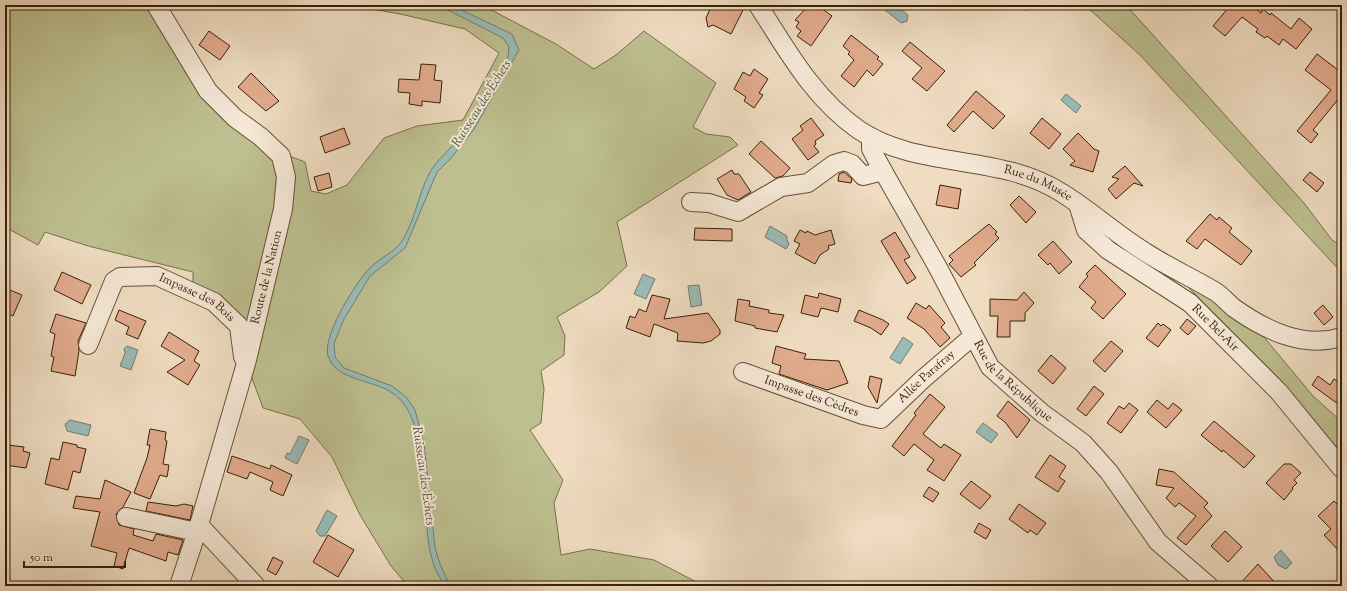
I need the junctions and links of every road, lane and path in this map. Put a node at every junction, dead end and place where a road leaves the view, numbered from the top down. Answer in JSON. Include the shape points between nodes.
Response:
{"nodes":[{"id":1,"x":156,"y":5,"type":"edge"},
{"id":2,"x":758,"y":5,"type":"edge"},
{"id":3,"x":871,"y":137,"type":"junction"},
{"id":4,"x":883,"y":171,"type":"junction"},
{"id":5,"x":691,"y":202,"type":"dead end"},
{"id":6,"x":1078,"y":204,"type":"junction"},
{"id":7,"x":973,"y":336,"type":"junction"},
{"id":8,"x":1342,"y":338,"type":"edge"},
{"id":9,"x":88,"y":345,"type":"dead end"},
{"id":10,"x":246,"y":360,"type":"junction"},
{"id":11,"x":742,"y":372,"type":"dead end"},
{"id":12,"x":881,"y":420,"type":"joint"},
{"id":13,"x":1342,"y":469,"type":"edge"},
{"id":14,"x":126,"y":517,"type":"dead end"},
{"id":15,"x":198,"y":528,"type":"junction"},
{"id":16,"x":179,"y":586,"type":"edge"},
{"id":17,"x":256,"y":586,"type":"edge"},
{"id":18,"x":1209,"y":586,"type":"edge"}],
"edges":[{"from":1,"to":10,"type":"street","name":"Route de la Nation","via":[[208,91],[235,118],[281,156],[286,177],[283,209]]},
{"from":2,"to":3,"type":"street","name":"Rue du Musée","via":[[808,83],[832,108]]},
{"from":3,"to":4,"type":"street","name":"Rue de la République","via":[[871,149]]},
{"from":3,"to":6,"type":"street","name":"Rue du Musée","via":[[900,149],[1003,169],[1037,179]]},
{"from":4,"to":5,"type":"street","via":[[863,176],[852,164],[844,161],[834,164],[808,183],[781,187],[738,212],[709,203]]},
{"from":4,"to":7,"type":"street","name":"Rue de la République"},
{"from":6,"to":8,"type":"street","name":"Rue du Musée","via":[[1144,252],[1217,292],[1232,307],[1260,326],[1287,337],[1312,340]]},
{"from":6,"to":13,"type":"street","name":"Rue Bel-Air","via":[[1086,230],[1108,250],[1190,303],[1279,392]]},
{"from":7,"to":12,"type":"street","name":"Allée Parafray"},
{"from":7,"to":18,"type":"street","name":"Rue de la République","via":[[990,367],[1083,443],[1109,472],[1158,542]]},
{"from":9,"to":10,"type":"street","name":"Impasse des Bois","via":[[114,281],[120,277],[157,276],[214,302],[239,326],[243,356]]},
{"from":10,"to":15,"type":"street","name":"Route de la Nation"},
{"from":11,"to":12,"type":"street","name":"Impasse des Cèdres"},
{"from":14,"to":15,"type":"street"},
{"from":15,"to":16,"type":"street","name":"Route de la Nation"},
{"from":15,"to":17,"type":"street"}]}
